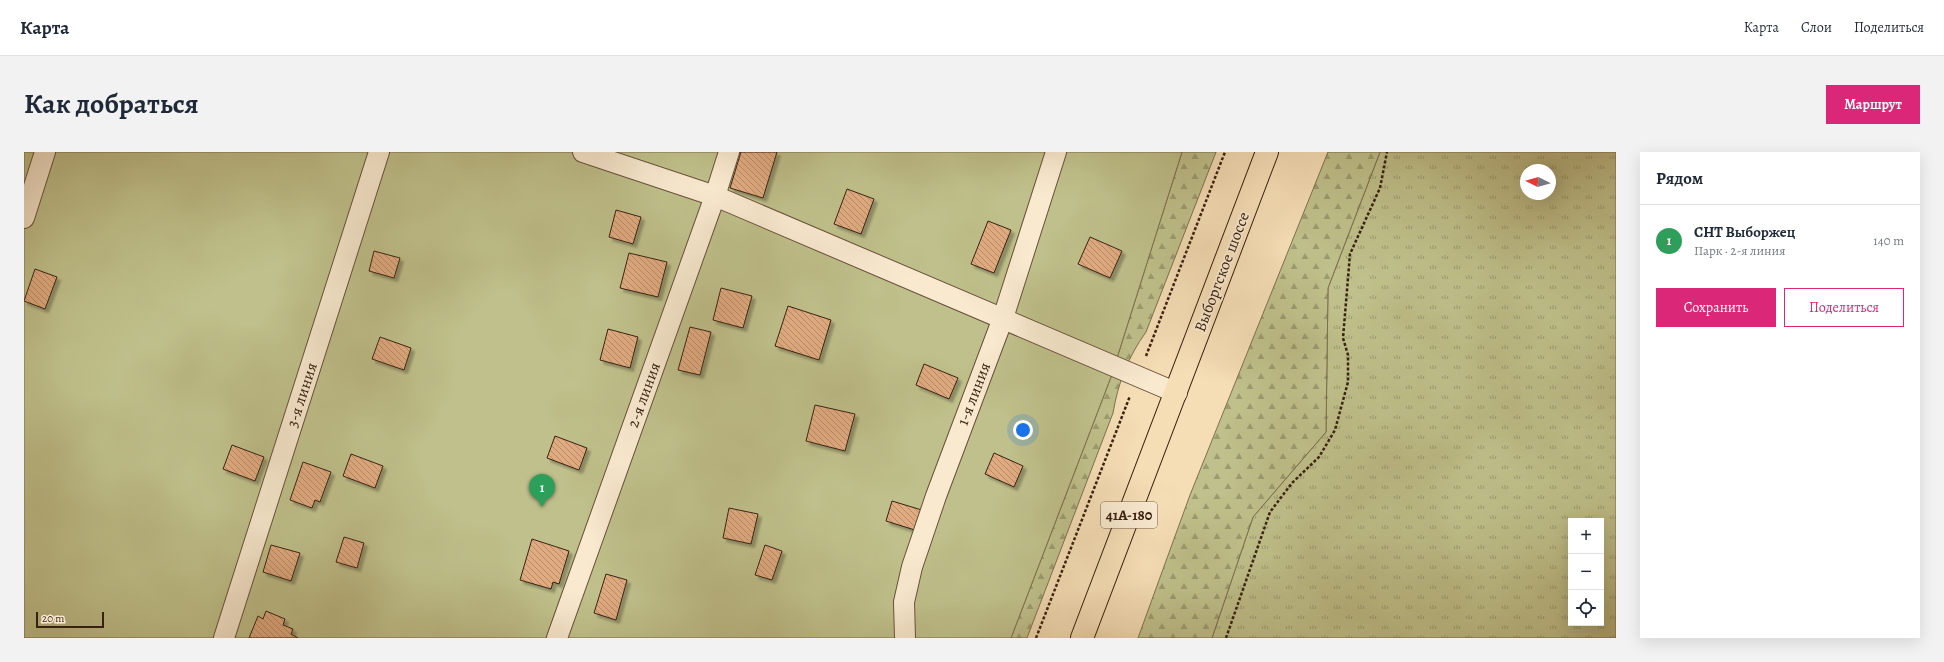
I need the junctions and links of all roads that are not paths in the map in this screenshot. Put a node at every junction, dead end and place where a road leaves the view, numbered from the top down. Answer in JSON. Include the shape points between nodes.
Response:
{"nodes":[{"id":1,"x":45,"y":152,"type":"edge"},
{"id":2,"x":379,"y":152,"type":"edge"},
{"id":3,"x":583,"y":152,"type":"edge"},
{"id":4,"x":729,"y":152,"type":"edge"},
{"id":5,"x":1056,"y":152,"type":"edge"},
{"id":6,"x":1267,"y":152,"type":"edge"},
{"id":7,"x":715,"y":196,"type":"junction"},
{"id":8,"x":24,"y":218,"type":"edge"},
{"id":9,"x":1003,"y":318,"type":"junction"},
{"id":10,"x":1177,"y":393,"type":"junction"},
{"id":11,"x":224,"y":638,"type":"edge"},
{"id":12,"x":557,"y":638,"type":"edge"},
{"id":13,"x":905,"y":638,"type":"edge"},
{"id":14,"x":1082,"y":638,"type":"edge"}],
"edges":[{"from":1,"to":8,"type":"street"},
{"from":2,"to":11,"type":"street","name":"3-я линия"},
{"from":3,"to":7,"type":"street"},
{"from":4,"to":7,"type":"street","name":"2-я линия"},
{"from":5,"to":9,"type":"street","name":"1-я линия"},
{"from":6,"to":10,"type":"main road","name":"Выборгское шоссе","number":"41А-180"},
{"from":7,"to":9,"type":"street"},
{"from":7,"to":12,"type":"street","name":"2-я линия"},
{"from":9,"to":10,"type":"street"},
{"from":9,"to":13,"type":"street","name":"1-я линия","via":[[912,567],[904,602]]},
{"from":10,"to":14,"type":"main road","number":"41А-180"}]}
